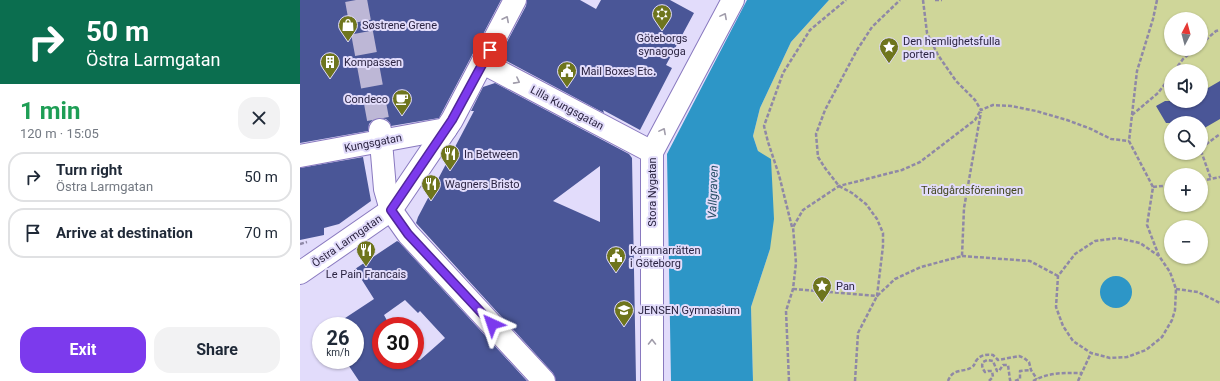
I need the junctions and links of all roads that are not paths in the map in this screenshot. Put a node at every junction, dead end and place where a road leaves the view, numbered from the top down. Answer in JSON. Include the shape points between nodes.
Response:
{"nodes":[{"id":1,"x":515,"y":0,"type":"edge"},
{"id":2,"x":733,"y":0,"type":"edge"},
{"id":3,"x":483,"y":63,"type":"junction"},
{"id":4,"x":446,"y":129,"type":"junction"},
{"id":5,"x":381,"y":136,"type":"junction"},
{"id":6,"x":652,"y":152,"type":"junction"},
{"id":7,"x":300,"y":156,"type":"edge"},
{"id":8,"x":391,"y":210,"type":"junction"},
{"id":9,"x":300,"y":273,"type":"edge"},
{"id":10,"x":544,"y":381,"type":"edge"},
{"id":11,"x":652,"y":381,"type":"edge"}],
"edges":[{"from":3,"to":1,"type":"street","name":"Östra Larmgatan","one_way":true},
{"from":6,"to":2,"type":"street","name":"Stora Nygatan","one_way":true},
{"from":3,"to":4,"type":"street","name":"Östra Larmgatan"},
{"from":3,"to":6,"type":"street","name":"Lilla Kungsgatan","one_way":true},
{"from":4,"to":5,"type":"street","name":"Kungsgatan"},
{"from":4,"to":8,"type":"street","name":"Östra Larmgatan"},
{"from":5,"to":7,"type":"street","name":"Kungsgatan"},
{"from":5,"to":8,"type":"street","via":[[385,189]]},
{"from":11,"to":6,"type":"street","name":"Stora Nygatan","one_way":true},
{"from":8,"to":9,"type":"street","name":"Östra Larmgatan"},
{"from":8,"to":10,"type":"street","via":[[408,234]]}]}
